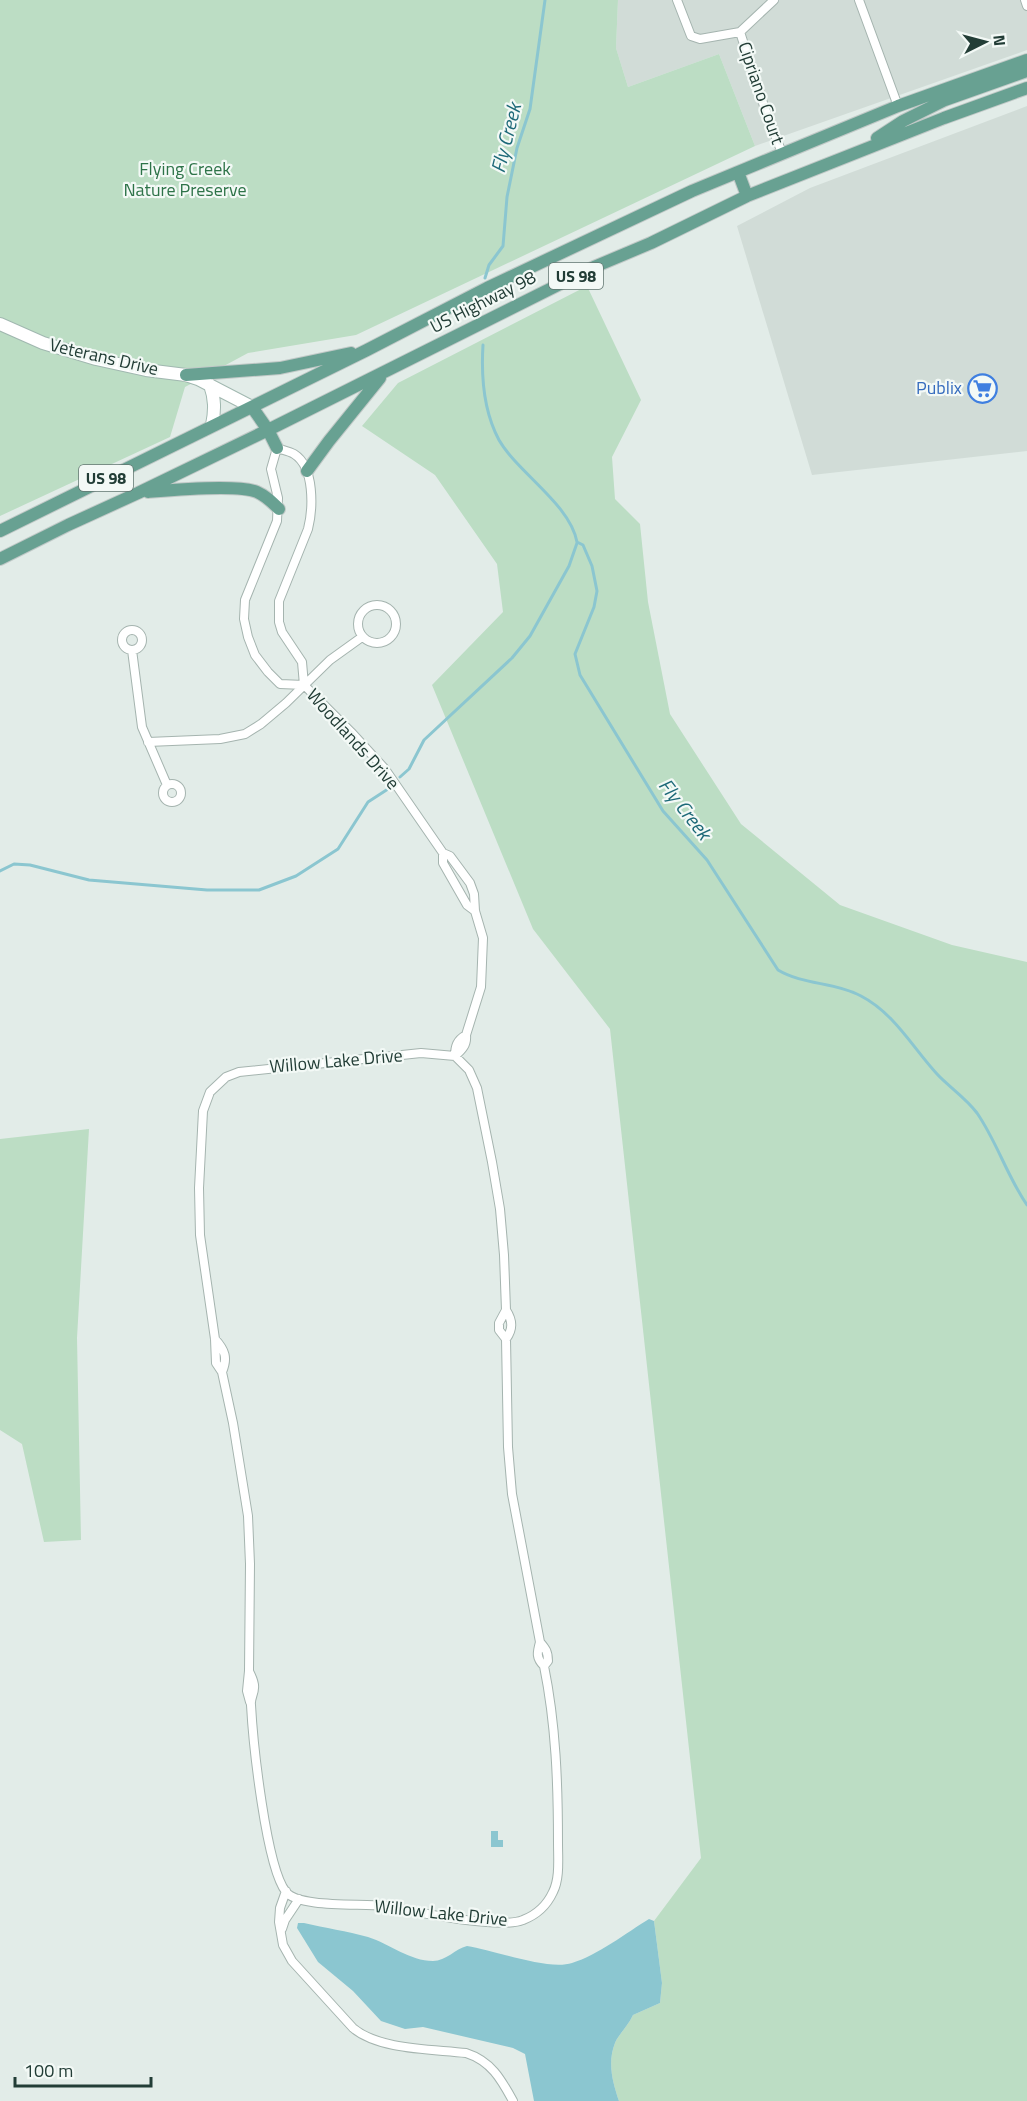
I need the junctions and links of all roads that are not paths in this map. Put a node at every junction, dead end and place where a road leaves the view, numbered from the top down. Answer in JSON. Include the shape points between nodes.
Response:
{"nodes":[{"id":1,"x":677,"y":0,"type":"edge"},
{"id":2,"x":774,"y":0,"type":"edge"},
{"id":3,"x":859,"y":0,"type":"edge"},
{"id":4,"x":1025,"y":0,"type":"edge"},
{"id":5,"x":1027,"y":6,"type":"edge"},
{"id":6,"x":740,"y":32,"type":"junction"},
{"id":7,"x":1027,"y":60,"type":"edge"},
{"id":8,"x":1027,"y":71,"type":"edge"},
{"id":9,"x":1027,"y":88,"type":"edge"},
{"id":10,"x":898,"y":106,"type":"junction"},
{"id":11,"x":856,"y":152,"type":"junction"},
{"id":12,"x":782,"y":153,"type":"junction"},
{"id":13,"x":738,"y":172,"type":"junction"},
{"id":14,"x":747,"y":196,"type":"junction"},
{"id":15,"x":0,"y":324,"type":"edge"},
{"id":16,"x":367,"y":350,"type":"junction"},
{"id":17,"x":385,"y":373,"type":"junction"},
{"id":18,"x":186,"y":375,"type":"junction"},
{"id":19,"x":210,"y":385,"type":"junction"},
{"id":20,"x":252,"y":407,"type":"junction"},
{"id":21,"x":212,"y":425,"type":"junction"},
{"id":22,"x":268,"y":430,"type":"junction"},
{"id":23,"x":277,"y":448,"type":"junction"},
{"id":24,"x":307,"y":471,"type":"junction"},
{"id":25,"x":138,"y":493,"type":"junction"},
{"id":26,"x":279,"y":509,"type":"junction"},
{"id":27,"x":0,"y":531,"type":"edge"},
{"id":28,"x":0,"y":559,"type":"edge"},
{"id":29,"x":362,"y":637,"type":"junction"},
{"id":30,"x":132,"y":650,"type":"dead end"},
{"id":31,"x":304,"y":685,"type":"junction"},
{"id":32,"x":148,"y":742,"type":"junction"},
{"id":33,"x":167,"y":785,"type":"dead end"},
{"id":34,"x":443,"y":853,"type":"junction"},
{"id":35,"x":475,"y":911,"type":"junction"},
{"id":36,"x":455,"y":1056,"type":"junction"},
{"id":37,"x":286,"y":1891,"type":"junction"},
{"id":38,"x":298,"y":1899,"type":"junction"},
{"id":39,"x":280,"y":1932,"type":"junction"},
{"id":40,"x":513,"y":2101,"type":"edge"}],
"edges":[{"from":1,"to":6,"type":"street","name":"Cipriano Court","via":[[691,36],[700,39]]},
{"from":2,"to":6,"type":"street","name":"Cipriano Court"},
{"from":3,"to":10,"type":"street"},
{"from":4,"to":5,"type":"street"},
{"from":6,"to":12,"type":"street","name":"Cipriano Court"},
{"from":7,"to":10,"type":"main road","name":"US Highway 98","number":"US 98"},
{"from":8,"to":11,"type":"main road","via":[[945,100],[903,121]]},
{"from":9,"to":11,"type":"main road","name":"US Highway 98","number":"US 98"},
{"from":10,"to":12,"type":"main road","name":"US Highway 98","number":"US 98"},
{"from":11,"to":14,"type":"main road","name":"US Highway 98","number":"US 98"},
{"from":12,"to":13,"type":"main road","name":"US Highway 98","number":"US 98"},
{"from":13,"to":14,"type":"main road"},
{"from":13,"to":16,"type":"main road","name":"US Highway 98","number":"US 98","via":[[487,288]]},
{"from":14,"to":17,"type":"main road","name":"US Highway 98","number":"US 98","via":[[584,272]]},
{"from":15,"to":18,"type":"street","name":"Veterans Drive","via":[[43,343],[96,359]]},
{"from":16,"to":18,"type":"main road","via":[[280,368]]},
{"from":16,"to":20,"type":"main road","name":"US Highway 98","number":"US 98"},
{"from":17,"to":22,"type":"main road","name":"US Highway 98","number":"US 98"},
{"from":17,"to":24,"type":"main road"},
{"from":18,"to":19,"type":"street","name":"Veterans Drive"},
{"from":19,"to":20,"type":"street","name":"Veterans Drive"},
{"from":19,"to":21,"type":"street","via":[[215,411]]},
{"from":20,"to":21,"type":"main road","name":"US Highway 98","number":"US 98"},
{"from":20,"to":22,"type":"main road"},
{"from":21,"to":27,"type":"main road","name":"US Highway 98","number":"US 98"},
{"from":22,"to":23,"type":"main road"},
{"from":22,"to":25,"type":"main road","name":"US Highway 98","number":"US 98"},
{"from":23,"to":24,"type":"street","via":[[295,454]]},
{"from":23,"to":26,"type":"street","name":"Woodlands Drive","via":[[271,469]]},
{"from":24,"to":31,"type":"street","name":"Woodlands Drive","via":[[311,517],[278,612],[282,632],[302,662]]},
{"from":25,"to":26,"type":"main road","via":[[255,491]]},
{"from":25,"to":28,"type":"main road","name":"US Highway 98","number":"US 98"},
{"from":26,"to":31,"type":"street","name":"Woodlands Drive","via":[[244,600],[244,618],[255,655],[268,672],[280,684]]},
{"from":29,"to":29,"type":"street","via":[[380,644],[391,638],[397,627],[394,614],[384,606],[366,608],[358,625]]},
{"from":29,"to":31,"type":"street"},
{"from":30,"to":32,"type":"street","via":[[142,727]]},
{"from":31,"to":32,"type":"street","via":[[245,734]]},
{"from":31,"to":34,"type":"street","name":"Woodlands Drive","via":[[385,769]]},
{"from":32,"to":33,"type":"street"},
{"from":34,"to":35,"type":"street","name":"Woodlands Drive","via":[[443,863],[467,905]]},
{"from":34,"to":35,"type":"street","name":"Woodlands Drive","via":[[450,856],[470,883]]},
{"from":35,"to":36,"type":"street","name":"Woodlands Drive","via":[[483,938],[481,987],[467,1041]]},
{"from":36,"to":37,"type":"street","name":"Willow Lake Drive","via":[[421,1053],[239,1072],[226,1077],[210,1092],[203,1111],[200,1236],[215,1339],[226,1357],[222,1372],[248,1516],[249,1671],[255,1686],[250,1702],[262,1799],[277,1873]]},
{"from":36,"to":38,"type":"street","name":"Willow Lake Drive","via":[[469,1070],[477,1088],[500,1209],[506,1310],[512,1325],[506,1339],[512,1494],[540,1642],[538,1660],[544,1666],[554,1728],[557,1872],[553,1892],[541,1909],[522,1920],[500,1923],[373,1904]]},
{"from":37,"to":38,"type":"street","name":"Willow Lake Drive"},
{"from":37,"to":39,"type":"street","via":[[280,1908]]},
{"from":38,"to":39,"type":"street"},
{"from":39,"to":40,"type":"street","via":[[292,1961],[360,2035],[380,2043],[476,2056],[493,2068]]}]}
